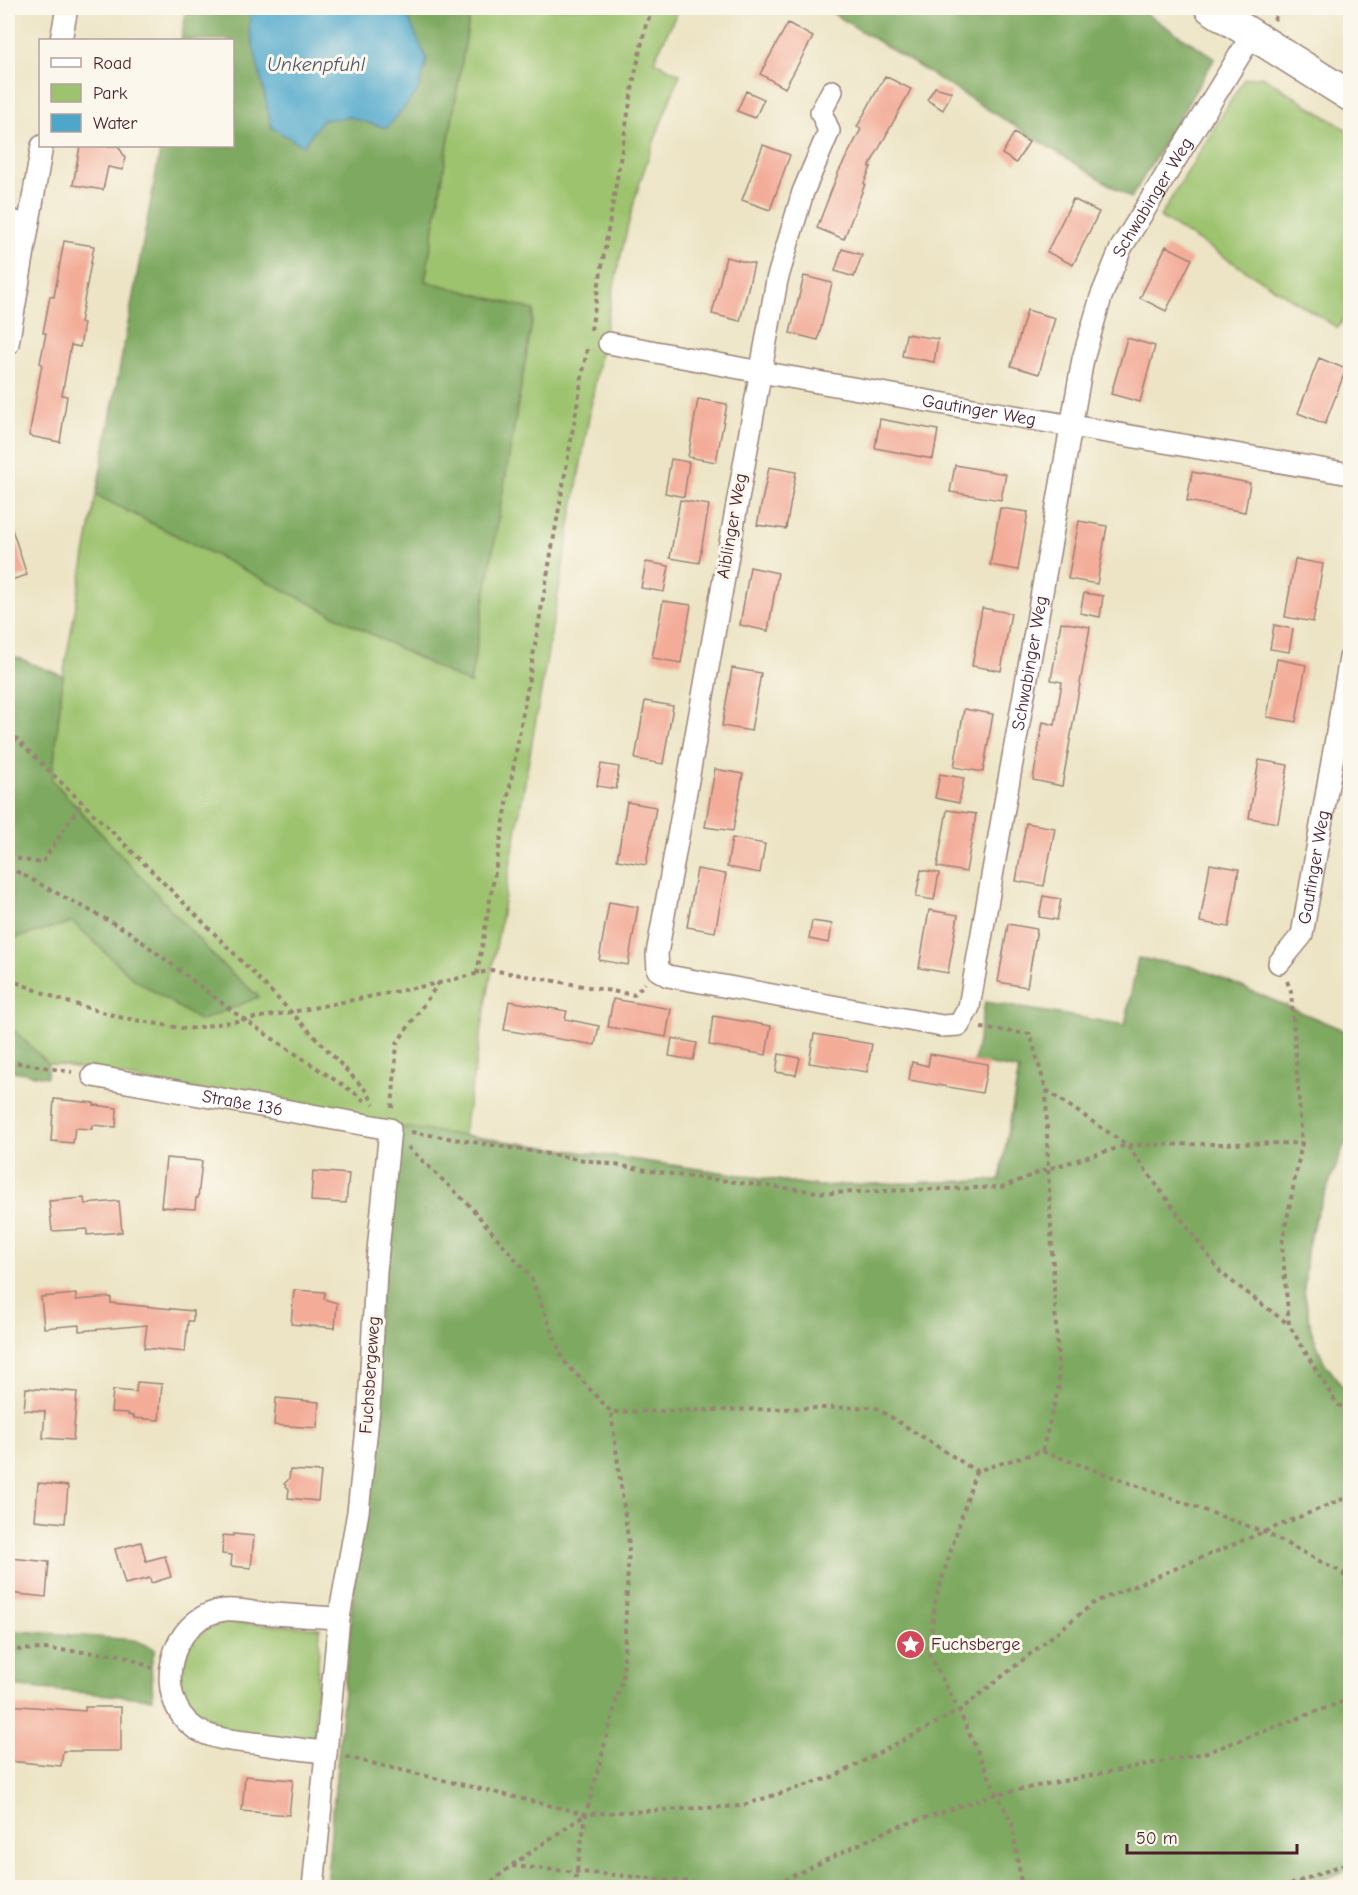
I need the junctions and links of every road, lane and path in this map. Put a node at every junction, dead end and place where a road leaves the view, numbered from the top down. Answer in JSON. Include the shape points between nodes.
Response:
{"nodes":[{"id":1,"x":67,"y":8,"type":"edge"},
{"id":2,"x":654,"y":8,"type":"edge"},
{"id":3,"x":1210,"y":8,"type":"edge"},
{"id":4,"x":1252,"y":35,"type":"junction"},
{"id":5,"x":61,"y":39,"type":"edge"},
{"id":6,"x":831,"y":91,"type":"dead end"},
{"id":7,"x":1350,"y":96,"type":"edge"},
{"id":8,"x":42,"y":147,"type":"edge"},
{"id":9,"x":8,"y":219,"type":"edge"},
{"id":10,"x":28,"y":226,"type":"junction"},
{"id":11,"x":609,"y":343,"type":"dead end"},
{"id":12,"x":8,"y":344,"type":"edge"},
{"id":13,"x":759,"y":372,"type":"junction"},
{"id":14,"x":1070,"y":426,"type":"junction"},
{"id":15,"x":1350,"y":474,"type":"edge"},
{"id":16,"x":1350,"y":657,"type":"edge"},
{"id":17,"x":8,"y":731,"type":"edge"},
{"id":18,"x":82,"y":802,"type":"junction"},
{"id":19,"x":8,"y":857,"type":"edge"},
{"id":20,"x":8,"y":867,"type":"edge"},
{"id":21,"x":1279,"y":963,"type":"joint"},
{"id":22,"x":658,"y":970,"type":"junction"},
{"id":23,"x":477,"y":974,"type":"junction"},
{"id":24,"x":8,"y":979,"type":"edge"},
{"id":25,"x":438,"y":983,"type":"junction"},
{"id":26,"x":292,"y":1012,"type":"junction"},
{"id":27,"x":243,"y":1019,"type":"junction"},
{"id":28,"x":959,"y":1025,"type":"junction"},
{"id":29,"x":8,"y":1061,"type":"edge"},
{"id":30,"x":93,"y":1076,"type":"joint"},
{"id":31,"x":1046,"y":1090,"type":"junction"},
{"id":32,"x":390,"y":1129,"type":"junction"},
{"id":33,"x":1302,"y":1143,"type":"junction"},
{"id":34,"x":1127,"y":1145,"type":"junction"},
{"id":35,"x":1048,"y":1168,"type":"junction"},
{"id":36,"x":1289,"y":1325,"type":"junction"},
{"id":37,"x":611,"y":1412,"type":"junction"},
{"id":38,"x":1350,"y":1413,"type":"edge"},
{"id":39,"x":1042,"y":1451,"type":"junction"},
{"id":40,"x":976,"y":1471,"type":"junction"},
{"id":41,"x":1350,"y":1496,"type":"edge"},
{"id":42,"x":1264,"y":1532,"type":"junction"},
{"id":43,"x":1343,"y":1573,"type":"junction"},
{"id":44,"x":1350,"y":1574,"type":"edge"},
{"id":45,"x":1350,"y":1600,"type":"edge"},
{"id":46,"x":339,"y":1618,"type":"junction"},
{"id":47,"x":8,"y":1650,"type":"edge"},
{"id":48,"x":169,"y":1675,"type":"junction"},
{"id":49,"x":1350,"y":1700,"type":"edge"},
{"id":50,"x":959,"y":1711,"type":"junction"},
{"id":51,"x":326,"y":1752,"type":"junction"},
{"id":52,"x":997,"y":1794,"type":"junction"},
{"id":53,"x":586,"y":1814,"type":"junction"},
{"id":54,"x":1350,"y":1862,"type":"edge"},
{"id":55,"x":511,"y":1866,"type":"junction"},
{"id":56,"x":576,"y":1871,"type":"junction"},
{"id":57,"x":313,"y":1887,"type":"edge"},
{"id":58,"x":484,"y":1887,"type":"edge"},
{"id":59,"x":574,"y":1887,"type":"edge"},
{"id":60,"x":766,"y":1887,"type":"edge"},
{"id":61,"x":1022,"y":1887,"type":"edge"},
{"id":62,"x":1282,"y":1887,"type":"edge"}],
"edges":[{"from":1,"to":5,"type":"street"},
{"from":2,"to":23,"type":"path","via":[[646,24],[634,79]]},
{"from":3,"to":4,"type":"main road"},
{"from":4,"to":7,"type":"main road"},
{"from":4,"to":14,"type":"street","name":"Schwabinger Weg","via":[[1121,248],[1086,349]]},
{"from":6,"to":13,"type":"street","name":"Aiblinger Weg","via":[[821,112],[829,131],[803,192],[777,280]]},
{"from":8,"to":10,"type":"street"},
{"from":9,"to":10,"type":"street"},
{"from":10,"to":12,"type":"street"},
{"from":11,"to":13,"type":"street","name":"Gautinger Weg"},
{"from":13,"to":14,"type":"street","name":"Gautinger Weg"},
{"from":13,"to":22,"type":"street","name":"Aiblinger Weg","via":[[659,942]]},
{"from":14,"to":15,"type":"street","name":"Gautinger Weg"},
{"from":14,"to":28,"type":"street","name":"Schwabinger Weg","via":[[969,1007]]},
{"from":16,"to":21,"type":"street","name":"Gautinger Weg","via":[[1302,935]]},
{"from":17,"to":18,"type":"path"},
{"from":18,"to":19,"type":"path","via":[[42,863]]},
{"from":18,"to":26,"type":"path"},
{"from":20,"to":27,"type":"path","via":[[128,931]]},
{"from":21,"to":33,"type":"path","via":[[1291,991]]},
{"from":22,"to":23,"type":"path","via":[[634,995],[492,970]]},
{"from":22,"to":28,"type":"street","via":[[668,976],[942,1026]]},
{"from":23,"to":25,"type":"path"},
{"from":24,"to":27,"type":"path","via":[[123,1018],[187,1029]]},
{"from":25,"to":26,"type":"path"},
{"from":25,"to":32,"type":"path","via":[[397,1043]]},
{"from":26,"to":27,"type":"path"},
{"from":26,"to":32,"type":"path","via":[[367,1092]]},
{"from":27,"to":32,"type":"path","via":[[359,1096]]},
{"from":28,"to":31,"type":"path","via":[[1030,1034]]},
{"from":29,"to":30,"type":"path"},
{"from":30,"to":32,"type":"street","name":"Straße 136"},
{"from":31,"to":34,"type":"path"},
{"from":31,"to":35,"type":"path"},
{"from":32,"to":35,"type":"path","via":[[684,1176],[827,1193],[1002,1187]]},
{"from":32,"to":37,"type":"path","via":[[468,1204],[531,1277],[562,1360]]},
{"from":32,"to":46,"type":"street","name":"Fuchsbergeweg","via":[[376,1271],[369,1409]]},
{"from":33,"to":34,"type":"path"},
{"from":33,"to":36,"type":"path","via":[[1282,1244]]},
{"from":34,"to":35,"type":"path"},
{"from":34,"to":36,"type":"path","via":[[1221,1274]]},
{"from":35,"to":39,"type":"path","via":[[1059,1386]]},
{"from":36,"to":38,"type":"path","via":[[1337,1404]]},
{"from":37,"to":40,"type":"path","via":[[875,1407]]},
{"from":37,"to":53,"type":"path","via":[[629,1545],[624,1676]]},
{"from":39,"to":40,"type":"path"},
{"from":39,"to":42,"type":"path"},
{"from":40,"to":50,"type":"path","via":[[936,1598],[928,1652]]},
{"from":41,"to":42,"type":"path"},
{"from":42,"to":43,"type":"path"},
{"from":42,"to":50,"type":"path","via":[[1095,1602]]},
{"from":43,"to":44,"type":"path"},
{"from":43,"to":45,"type":"path"},
{"from":46,"to":48,"type":"street","via":[[224,1610],[205,1617],[186,1631],[173,1653]]},
{"from":46,"to":51,"type":"street","name":"Fuchsbergeweg"},
{"from":47,"to":48,"type":"path","via":[[122,1655]]},
{"from":48,"to":51,"type":"street","via":[[172,1696],[182,1715],[196,1728],[218,1739]]},
{"from":49,"to":52,"type":"path","via":[[1205,1753]]},
{"from":50,"to":52,"type":"path"},
{"from":50,"to":53,"type":"path","via":[[835,1776],[740,1806]]},
{"from":51,"to":53,"type":"path"},
{"from":51,"to":57,"type":"street","name":"Fuchsbergeweg"},
{"from":52,"to":60,"type":"path","via":[[891,1829]]},
{"from":52,"to":61,"type":"path","via":[[1012,1823]]},
{"from":53,"to":55,"type":"path"},
{"from":53,"to":56,"type":"path"},
{"from":54,"to":62,"type":"path"},
{"from":55,"to":56,"type":"path"},
{"from":55,"to":58,"type":"path"},
{"from":56,"to":59,"type":"path"},
{"from":56,"to":60,"type":"path"}]}
